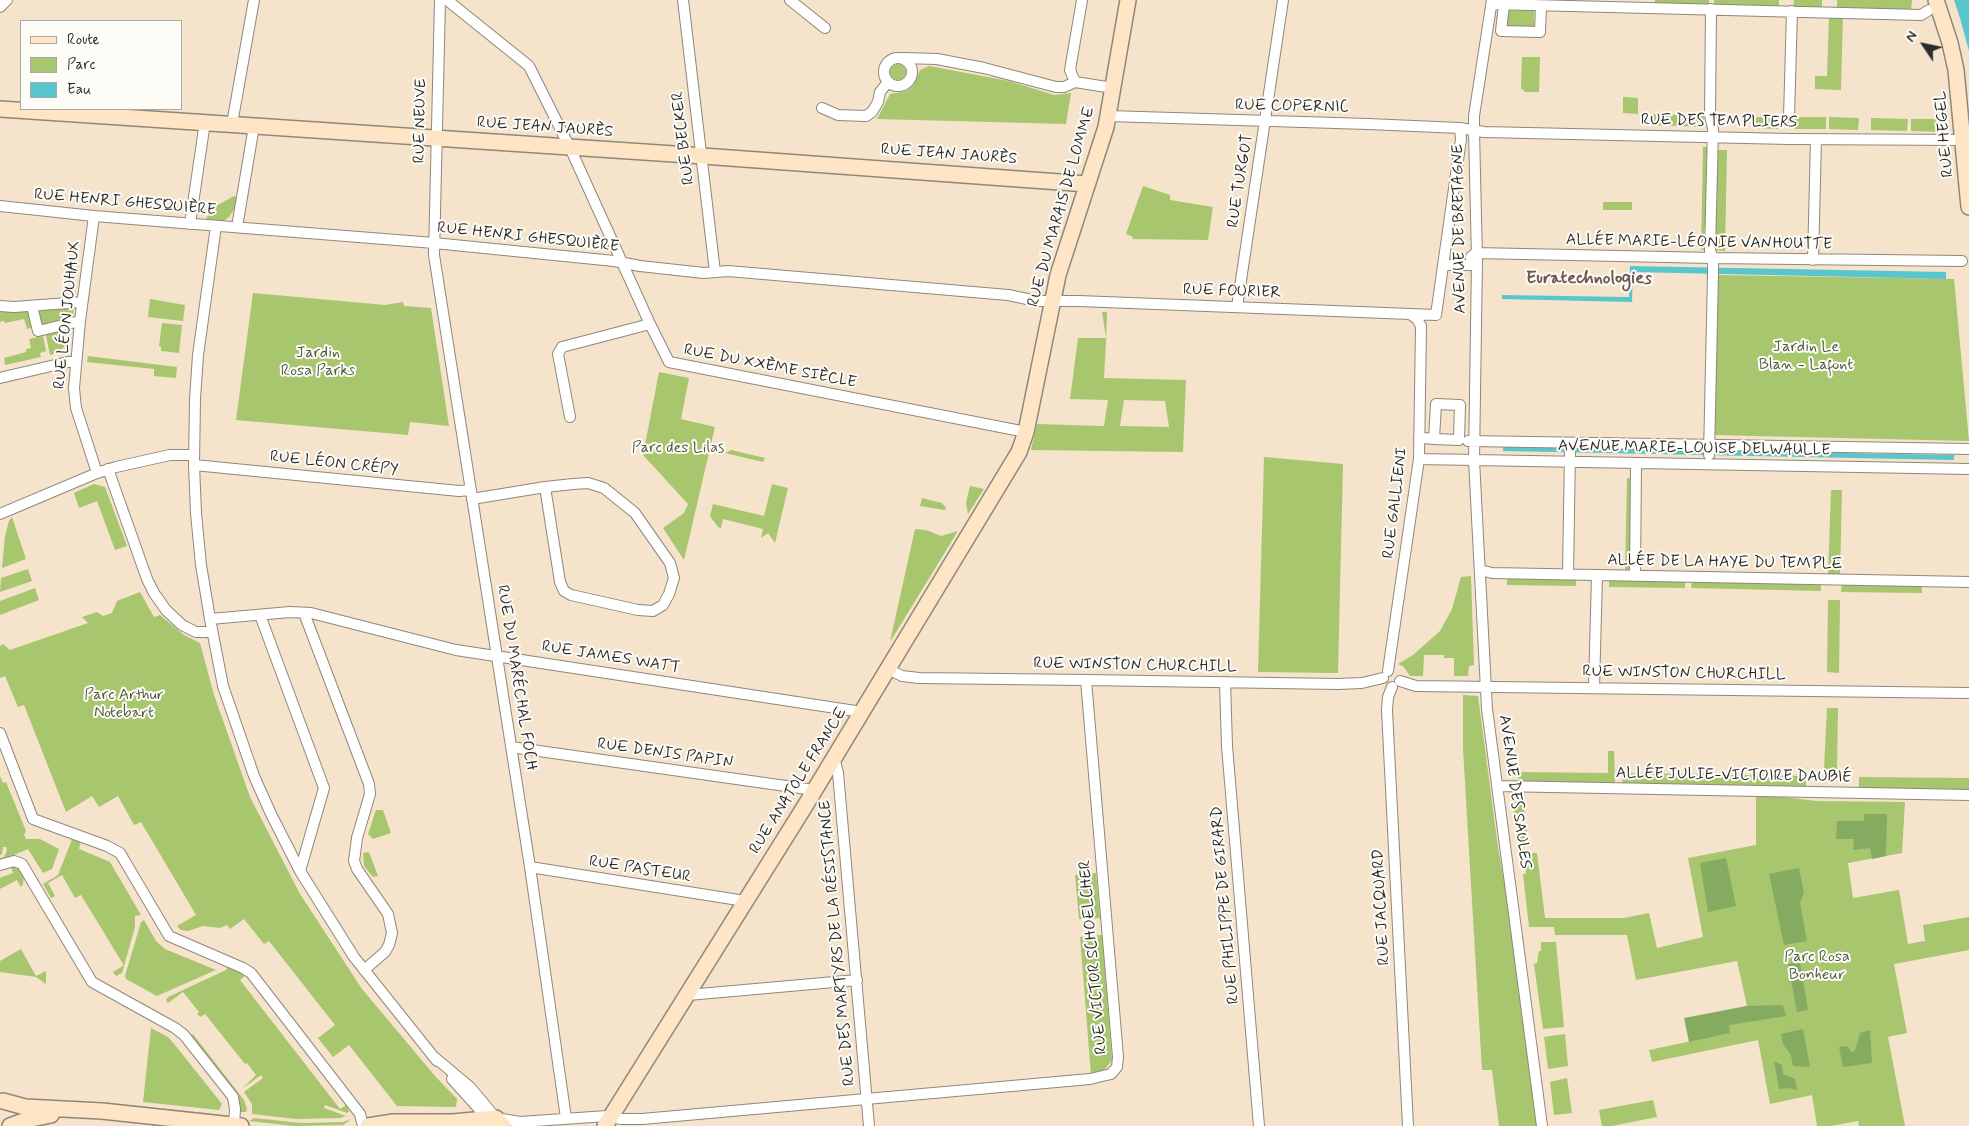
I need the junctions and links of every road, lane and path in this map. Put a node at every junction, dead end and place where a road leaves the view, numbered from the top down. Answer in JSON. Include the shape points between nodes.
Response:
{"nodes":[{"id":1,"x":7,"y":0,"type":"edge"},
{"id":2,"x":254,"y":0,"type":"edge"},
{"id":3,"x":440,"y":0,"type":"edge"},
{"id":4,"x":448,"y":0,"type":"edge"},
{"id":5,"x":683,"y":0,"type":"edge"},
{"id":6,"x":790,"y":0,"type":"edge"},
{"id":7,"x":1082,"y":0,"type":"edge"},
{"id":8,"x":1128,"y":0,"type":"edge"},
{"id":9,"x":1283,"y":0,"type":"edge"},
{"id":10,"x":1492,"y":2,"type":"edge"},
{"id":11,"x":1504,"y":4,"type":"junction"},
{"id":12,"x":1650,"y":4,"type":"edge"},
{"id":13,"x":1932,"y":5,"type":"edge"},
{"id":14,"x":0,"y":6,"type":"edge"},
{"id":15,"x":1541,"y":6,"type":"junction"},
{"id":16,"x":1711,"y":9,"type":"junction"},
{"id":17,"x":1792,"y":11,"type":"junction"},
{"id":18,"x":825,"y":28,"type":"dead end"},
{"id":19,"x":903,"y":58,"type":"junction"},
{"id":20,"x":888,"y":82,"type":"junction"},
{"id":21,"x":1075,"y":82,"type":"junction"},
{"id":22,"x":1113,"y":88,"type":"junction"},
{"id":23,"x":822,"y":108,"type":"dead end"},
{"id":24,"x":0,"y":109,"type":"edge"},
{"id":25,"x":1108,"y":116,"type":"junction"},
{"id":26,"x":1789,"y":117,"type":"dead end"},
{"id":27,"x":1265,"y":121,"type":"junction"},
{"id":28,"x":205,"y":122,"type":"junction"},
{"id":29,"x":232,"y":124,"type":"junction"},
{"id":30,"x":254,"y":126,"type":"junction"},
{"id":31,"x":1460,"y":128,"type":"junction"},
{"id":32,"x":1474,"y":131,"type":"junction"},
{"id":33,"x":436,"y":138,"type":"junction"},
{"id":34,"x":1713,"y":138,"type":"junction"},
{"id":35,"x":1816,"y":139,"type":"junction"},
{"id":36,"x":1964,"y":140,"type":"junction"},
{"id":37,"x":569,"y":147,"type":"junction"},
{"id":38,"x":701,"y":156,"type":"junction"},
{"id":39,"x":1087,"y":184,"type":"junction"},
{"id":40,"x":0,"y":206,"type":"edge"},
{"id":41,"x":1969,"y":208,"type":"edge"},
{"id":42,"x":94,"y":216,"type":"junction"},
{"id":43,"x":190,"y":224,"type":"junction"},
{"id":44,"x":216,"y":226,"type":"junction"},
{"id":45,"x":237,"y":227,"type":"junction"},
{"id":46,"x":434,"y":244,"type":"junction"},
{"id":47,"x":1476,"y":253,"type":"junction"},
{"id":48,"x":1813,"y":260,"type":"junction"},
{"id":49,"x":1962,"y":261,"type":"dead end"},
{"id":50,"x":622,"y":262,"type":"junction"},
{"id":51,"x":1444,"y":265,"type":"junction"},
{"id":52,"x":1713,"y":267,"type":"junction"},
{"id":53,"x":715,"y":272,"type":"junction"},
{"id":54,"x":82,"y":302,"type":"junction"},
{"id":55,"x":1052,"y":302,"type":"junction"},
{"id":56,"x":0,"y":306,"type":"edge"},
{"id":57,"x":32,"y":306,"type":"junction"},
{"id":58,"x":1236,"y":307,"type":"junction"},
{"id":59,"x":1410,"y":314,"type":"junction"},
{"id":60,"x":80,"y":321,"type":"junction"},
{"id":61,"x":650,"y":324,"type":"junction"},
{"id":62,"x":76,"y":362,"type":"junction"},
{"id":63,"x":0,"y":378,"type":"edge"},
{"id":64,"x":570,"y":417,"type":"dead end"},
{"id":65,"x":1026,"y":432,"type":"junction"},
{"id":66,"x":1419,"y":438,"type":"junction"},
{"id":67,"x":1434,"y":439,"type":"dead end"},
{"id":68,"x":1470,"y":441,"type":"junction"},
{"id":69,"x":1969,"y":449,"type":"edge"},
{"id":70,"x":1709,"y":450,"type":"junction"},
{"id":71,"x":1019,"y":452,"type":"joint"},
{"id":72,"x":1570,"y":457,"type":"junction"},
{"id":73,"x":1419,"y":459,"type":"junction"},
{"id":74,"x":194,"y":460,"type":"junction"},
{"id":75,"x":1474,"y":460,"type":"junction"},
{"id":76,"x":1636,"y":463,"type":"junction"},
{"id":77,"x":108,"y":469,"type":"junction"},
{"id":78,"x":1969,"y":469,"type":"edge"},
{"id":79,"x":97,"y":473,"type":"junction"},
{"id":80,"x":545,"y":487,"type":"junction"},
{"id":81,"x":471,"y":495,"type":"junction"},
{"id":82,"x":0,"y":514,"type":"edge"},
{"id":83,"x":1480,"y":570,"type":"junction"},
{"id":84,"x":1568,"y":574,"type":"junction"},
{"id":85,"x":1597,"y":575,"type":"junction"},
{"id":86,"x":1635,"y":576,"type":"junction"},
{"id":87,"x":1969,"y":582,"type":"edge"},
{"id":88,"x":304,"y":613,"type":"junction"},
{"id":89,"x":260,"y":615,"type":"junction"},
{"id":90,"x":210,"y":619,"type":"junction"},
{"id":91,"x":212,"y":632,"type":"junction"},
{"id":92,"x":497,"y":656,"type":"junction"},
{"id":93,"x":888,"y":669,"type":"junction"},
{"id":94,"x":1385,"y":674,"type":"junction"},
{"id":95,"x":1086,"y":680,"type":"junction"},
{"id":96,"x":1225,"y":682,"type":"junction"},
{"id":97,"x":1396,"y":684,"type":"junction"},
{"id":98,"x":1485,"y":686,"type":"junction"},
{"id":99,"x":1594,"y":688,"type":"junction"},
{"id":100,"x":1969,"y":693,"type":"edge"},
{"id":101,"x":862,"y":712,"type":"junction"},
{"id":102,"x":0,"y":733,"type":"edge"},
{"id":103,"x":511,"y":747,"type":"junction"},
{"id":104,"x":834,"y":757,"type":"junction"},
{"id":105,"x":1498,"y":786,"type":"junction"},
{"id":106,"x":814,"y":790,"type":"junction"},
{"id":107,"x":1969,"y":795,"type":"edge"},
{"id":108,"x":0,"y":865,"type":"edge"},
{"id":109,"x":530,"y":867,"type":"junction"},
{"id":110,"x":300,"y":871,"type":"junction"},
{"id":111,"x":745,"y":901,"type":"junction"},
{"id":112,"x":364,"y":970,"type":"junction"},
{"id":113,"x":856,"y":980,"type":"junction"},
{"id":114,"x":688,"y":995,"type":"junction"},
{"id":115,"x":866,"y":1099,"type":"junction"},
{"id":116,"x":2,"y":1100,"type":"edge"},
{"id":117,"x":77,"y":1110,"type":"junction"},
{"id":118,"x":566,"y":1118,"type":"junction"},
{"id":119,"x":608,"y":1121,"type":"edge"},
{"id":120,"x":496,"y":1122,"type":"edge"},
{"id":121,"x":518,"y":1124,"type":"edge"},
{"id":122,"x":9,"y":1126,"type":"edge"},
{"id":123,"x":237,"y":1126,"type":"edge"},
{"id":124,"x":363,"y":1126,"type":"edge"},
{"id":125,"x":368,"y":1126,"type":"edge"},
{"id":126,"x":869,"y":1126,"type":"edge"},
{"id":127,"x":1259,"y":1126,"type":"edge"},
{"id":128,"x":1408,"y":1126,"type":"edge"},
{"id":129,"x":1542,"y":1126,"type":"edge"}],
"edges":[{"from":1,"to":14,"type":"street"},
{"from":2,"to":29,"type":"street"},
{"from":3,"to":33,"type":"street","name":"RUE NEUVE"},
{"from":4,"to":37,"type":"street","name":"RUE DU XXÈME SIÈCLE","via":[[529,66]]},
{"from":5,"to":38,"type":"street","name":"RUE BECKER"},
{"from":6,"to":18,"type":"street"},
{"from":7,"to":21,"type":"street","via":[[1070,70]]},
{"from":8,"to":22,"type":"street","name":"RUE DU MARAIS DE LOMME"},
{"from":9,"to":27,"type":"street","name":"RUE TURGOT"},
{"from":10,"to":11,"type":"street"},
{"from":10,"to":32,"type":"street","name":"AVENUE DE BRETAGNE"},
{"from":11,"to":15,"type":"street"},
{"from":11,"to":15,"type":"street","via":[[1500,31],[1540,32]]},
{"from":12,"to":15,"type":"street"},
{"from":12,"to":16,"type":"street"},
{"from":13,"to":17,"type":"street","via":[[1921,15]]},
{"from":13,"to":36,"type":"street","name":"RUE HEGEL","via":[[1955,62]]},
{"from":16,"to":17,"type":"street"},
{"from":16,"to":34,"type":"street","via":[[1710,115]]},
{"from":17,"to":26,"type":"street"},
{"from":19,"to":20,"type":"street","via":[[894,58],[886,64],[883,73]]},
{"from":19,"to":20,"type":"street","via":[[912,68],[911,78],[901,86]]},
{"from":19,"to":21,"type":"street","via":[[937,59],[975,66],[1056,87]]},
{"from":20,"to":23,"type":"street","via":[[872,112],[866,116],[838,115]]},
{"from":21,"to":22,"type":"street"},
{"from":22,"to":25,"type":"street","name":"RUE DU MARAIS DE LOMME"},
{"from":24,"to":28,"type":"street","name":"RUE JEAN JAURÈS"},
{"from":25,"to":27,"type":"street","name":"RUE COPERNIC"},
{"from":25,"to":39,"type":"street","name":"RUE DU MARAIS DE LOMME"},
{"from":27,"to":31,"type":"street","name":"RUE COPERNIC"},
{"from":27,"to":58,"type":"street","name":"RUE TURGOT"},
{"from":28,"to":29,"type":"street","name":"RUE JEAN JAURÈS"},
{"from":28,"to":43,"type":"street"},
{"from":29,"to":30,"type":"street","name":"RUE JEAN JAURÈS"},
{"from":30,"to":33,"type":"street","name":"RUE JEAN JAURÈS"},
{"from":30,"to":45,"type":"street"},
{"from":31,"to":32,"type":"street","name":"RUE COPERNIC"},
{"from":31,"to":51,"type":"street","name":"AVENUE DE BRETAGNE"},
{"from":32,"to":34,"type":"street","name":"RUE DES TEMPLIERS"},
{"from":32,"to":47,"type":"street","name":"AVENUE DE BRETAGNE"},
{"from":33,"to":37,"type":"street","name":"RUE JEAN JAURÈS"},
{"from":33,"to":46,"type":"street","name":"RUE NEUVE"},
{"from":34,"to":35,"type":"street","name":"RUE DES TEMPLIERS"},
{"from":34,"to":52,"type":"street","via":[[1710,251]]},
{"from":35,"to":36,"type":"street","name":"RUE DES TEMPLIERS"},
{"from":35,"to":48,"type":"street"},
{"from":36,"to":41,"type":"street","name":"RUE HEGEL"},
{"from":37,"to":38,"type":"street","name":"RUE JEAN JAURÈS"},
{"from":37,"to":50,"type":"street","name":"RUE DU XXÈME SIÈCLE"},
{"from":38,"to":39,"type":"street","name":"RUE JEAN JAURÈS"},
{"from":38,"to":53,"type":"street","name":"RUE BECKER"},
{"from":39,"to":55,"type":"street","name":"RUE DU MARAIS DE LOMME"},
{"from":40,"to":42,"type":"street","name":"RUE HENRI GHESQUIÈRE"},
{"from":42,"to":43,"type":"street","name":"RUE HENRI GHESQUIÈRE"},
{"from":42,"to":54,"type":"street","name":"RUE LÉON JOUHAUX"},
{"from":43,"to":44,"type":"street","name":"RUE HENRI GHESQUIÈRE"},
{"from":44,"to":45,"type":"street","name":"RUE HENRI GHESQUIÈRE"},
{"from":44,"to":74,"type":"street","via":[[198,355]]},
{"from":45,"to":46,"type":"street","name":"RUE HENRI GHESQUIÈRE"},
{"from":46,"to":50,"type":"street","name":"RUE HENRI GHESQUIÈRE"},
{"from":46,"to":81,"type":"street","name":"RUE DU MARÉCHAL FOCH"},
{"from":47,"to":51,"type":"street","via":[[1471,265]]},
{"from":47,"to":52,"type":"street","name":"ALLÉE MARIE-LÉONIE VANHOUTTE"},
{"from":47,"to":68,"type":"street","name":"AVENUE DE BRETAGNE"},
{"from":48,"to":49,"type":"street","name":"ALLÉE MARIE-LÉONIE VANHOUTTE"},
{"from":48,"to":52,"type":"street","name":"ALLÉE MARIE-LÉONIE VANHOUTTE"},
{"from":50,"to":53,"type":"street","name":"RUE HENRI GHESQUIÈRE"},
{"from":50,"to":61,"type":"street","name":"RUE DU XXÈME SIÈCLE"},
{"from":51,"to":59,"type":"street","name":"AVENUE DE BRETAGNE","via":[[1436,314]]},
{"from":52,"to":70,"type":"street"},
{"from":53,"to":55,"type":"street","name":"RUE HENRI GHESQUIÈRE"},
{"from":54,"to":57,"type":"street"},
{"from":54,"to":60,"type":"street","name":"RUE LÉON JOUHAUX"},
{"from":55,"to":58,"type":"street","name":"RUE FOURIER"},
{"from":55,"to":65,"type":"street","name":"RUE DU MARAIS DE LOMME"},
{"from":56,"to":57,"type":"street"},
{"from":57,"to":60,"type":"street","via":[[38,331]]},
{"from":58,"to":59,"type":"street","name":"RUE FOURIER"},
{"from":59,"to":66,"type":"street","name":"RUE GALLIENI","via":[[1418,319],[1421,326]]},
{"from":60,"to":62,"type":"street","name":"RUE LÉON JOUHAUX"},
{"from":61,"to":64,"type":"street","via":[[562,347],[558,354]]},
{"from":61,"to":65,"type":"street","name":"RUE DU XXÈME SIÈCLE","via":[[666,359],[674,364]]},
{"from":62,"to":63,"type":"street"},
{"from":62,"to":79,"type":"street","name":"RUE LÉON JOUHAUX","via":[[76,408]]},
{"from":65,"to":71,"type":"street","name":"RUE DU MARAIS DE LOMME"},
{"from":66,"to":67,"type":"street"},
{"from":66,"to":73,"type":"street","name":"RUE GALLIENI"},
{"from":68,"to":70,"type":"street","name":"AVENUE MARIE-LOUISE DELWAULLE"},
{"from":68,"to":75,"type":"street","name":"AVENUE DE BRETAGNE"},
{"from":69,"to":70,"type":"street","name":"AVENUE MARIE-LOUISE DELWAULLE"},
{"from":71,"to":93,"type":"street","name":"RUE ANATOLE FRANCE"},
{"from":72,"to":75,"type":"street","name":"AVENUE MARIE-LOUISE DELWAULLE"},
{"from":72,"to":76,"type":"street","name":"AVENUE MARIE-LOUISE DELWAULLE"},
{"from":72,"to":84,"type":"street"},
{"from":73,"to":75,"type":"street","name":"AVENUE MARIE-LOUISE DELWAULLE"},
{"from":73,"to":94,"type":"street","name":"RUE GALLIENI"},
{"from":74,"to":77,"type":"street","name":"RUE LÉON CRÉPY","via":[[170,455]]},
{"from":74,"to":81,"type":"street","name":"RUE LÉON CRÉPY","via":[[462,491]]},
{"from":74,"to":90,"type":"street","via":[[196,525]]},
{"from":75,"to":83,"type":"street","name":"AVENUE DES SAULES"},
{"from":76,"to":78,"type":"street","name":"AVENUE MARIE-LOUISE DELWAULLE"},
{"from":76,"to":86,"type":"street"},
{"from":77,"to":79,"type":"street","name":"RUE LÉON CRÉPY"},
{"from":77,"to":91,"type":"street","via":[[154,593],[182,625],[199,633]]},
{"from":79,"to":82,"type":"street","name":"RUE LÉON CRÉPY"},
{"from":80,"to":80,"type":"street","name":"RUE LÉON CRÉPY","via":[[564,591],[638,610],[653,611],[663,605],[674,578],[670,563],[636,513],[604,488],[588,483]]},
{"from":80,"to":81,"type":"street","name":"RUE LÉON CRÉPY"},
{"from":81,"to":92,"type":"street","name":"RUE DU MARÉCHAL FOCH"},
{"from":83,"to":84,"type":"street","name":"ALLÉE DE LA HAYE DU TEMPLE"},
{"from":83,"to":98,"type":"street","name":"AVENUE DES SAULES"},
{"from":84,"to":85,"type":"street","name":"ALLÉE DE LA HAYE DU TEMPLE"},
{"from":85,"to":86,"type":"street","name":"ALLÉE DE LA HAYE DU TEMPLE"},
{"from":85,"to":99,"type":"street"},
{"from":86,"to":87,"type":"street","name":"ALLÉE DE LA HAYE DU TEMPLE"},
{"from":88,"to":89,"type":"street","name":"RUE JAMES WATT"},
{"from":88,"to":92,"type":"street","name":"RUE JAMES WATT","via":[[456,650]]},
{"from":88,"to":112,"type":"street","via":[[369,784],[370,794],[354,861],[388,914],[392,933],[385,952]]},
{"from":89,"to":90,"type":"street","name":"RUE JAMES WATT"},
{"from":89,"to":110,"type":"street","via":[[324,788]]},
{"from":90,"to":91,"type":"street"},
{"from":91,"to":110,"type":"street","via":[[223,686],[241,740],[267,805]]},
{"from":92,"to":101,"type":"street","name":"RUE JAMES WATT"},
{"from":92,"to":103,"type":"street","name":"RUE DU MARÉCHAL FOCH"},
{"from":93,"to":95,"type":"street","name":"RUE WINSTON CHURCHILL","via":[[902,676],[919,678]]},
{"from":93,"to":101,"type":"street","name":"RUE ANATOLE FRANCE"},
{"from":94,"to":96,"type":"street","name":"RUE WINSTON CHURCHILL","via":[[1362,683],[1344,684]]},
{"from":94,"to":97,"type":"street","via":[[1384,683]]},
{"from":94,"to":97,"type":"street","via":[[1393,670],[1398,673]]},
{"from":95,"to":96,"type":"street","name":"RUE WINSTON CHURCHILL"},
{"from":95,"to":115,"type":"street","name":"RUE VICTOR SCHOELCHER","via":[[1117,1067],[1103,1077]]},
{"from":96,"to":127,"type":"street","name":"RUE PHILIPPE DE GIRARD","via":[[1228,756]]},
{"from":97,"to":98,"type":"street","name":"RUE WINSTON CHURCHILL"},
{"from":97,"to":128,"type":"street","name":"RUE JACQUARD","via":[[1388,697],[1387,710]]},
{"from":98,"to":99,"type":"street","name":"RUE WINSTON CHURCHILL"},
{"from":98,"to":105,"type":"street","name":"AVENUE DES SAULES"},
{"from":99,"to":100,"type":"street","name":"RUE WINSTON CHURCHILL"},
{"from":101,"to":104,"type":"street","name":"RUE ANATOLE FRANCE"},
{"from":102,"to":124,"type":"street","via":[[33,819],[120,853],[169,936],[251,973],[360,1114]]},
{"from":103,"to":106,"type":"street","name":"RUE DENIS PAPIN"},
{"from":103,"to":109,"type":"street","name":"RUE DU MARÉCHAL FOCH"},
{"from":104,"to":106,"type":"street","name":"RUE ANATOLE FRANCE"},
{"from":104,"to":113,"type":"street","name":"RUE DES MARTYRS DE LA RÉSISTANCE","via":[[838,772]]},
{"from":105,"to":107,"type":"street","name":"ALLÉE JULIE-VICTOIRE DAUBIÉ"},
{"from":105,"to":129,"type":"street","name":"AVENUE DES SAULES"},
{"from":106,"to":111,"type":"street","name":"RUE ANATOLE FRANCE"},
{"from":108,"to":123,"type":"street","via":[[14,861],[22,864],[92,982],[184,1035],[232,1097]]},
{"from":109,"to":111,"type":"street","name":"RUE PASTEUR"},
{"from":109,"to":118,"type":"street","name":"RUE DU MARÉCHAL FOCH"},
{"from":110,"to":112,"type":"street"},
{"from":111,"to":114,"type":"street","name":"RUE ANATOLE FRANCE"},
{"from":112,"to":120,"type":"street","via":[[433,1056],[470,1087]]},
{"from":113,"to":114,"type":"street"},
{"from":113,"to":115,"type":"street","name":"RUE DES MARTYRS DE LA RÉSISTANCE"},
{"from":114,"to":119,"type":"street","name":"RUE ANATOLE FRANCE"},
{"from":115,"to":119,"type":"street"},
{"from":115,"to":126,"type":"street","name":"RUE DES MARTYRS DE LA RÉSISTANCE"},
{"from":116,"to":117,"type":"street","via":[[25,1107]]},
{"from":116,"to":122,"type":"street","via":[[9,1114]]},
{"from":117,"to":122,"type":"street"},
{"from":117,"to":123,"type":"street"},
{"from":118,"to":119,"type":"street"},
{"from":118,"to":121,"type":"street"},
{"from":120,"to":121,"type":"street"},
{"from":120,"to":125,"type":"street","via":[[393,1122]]}]}
